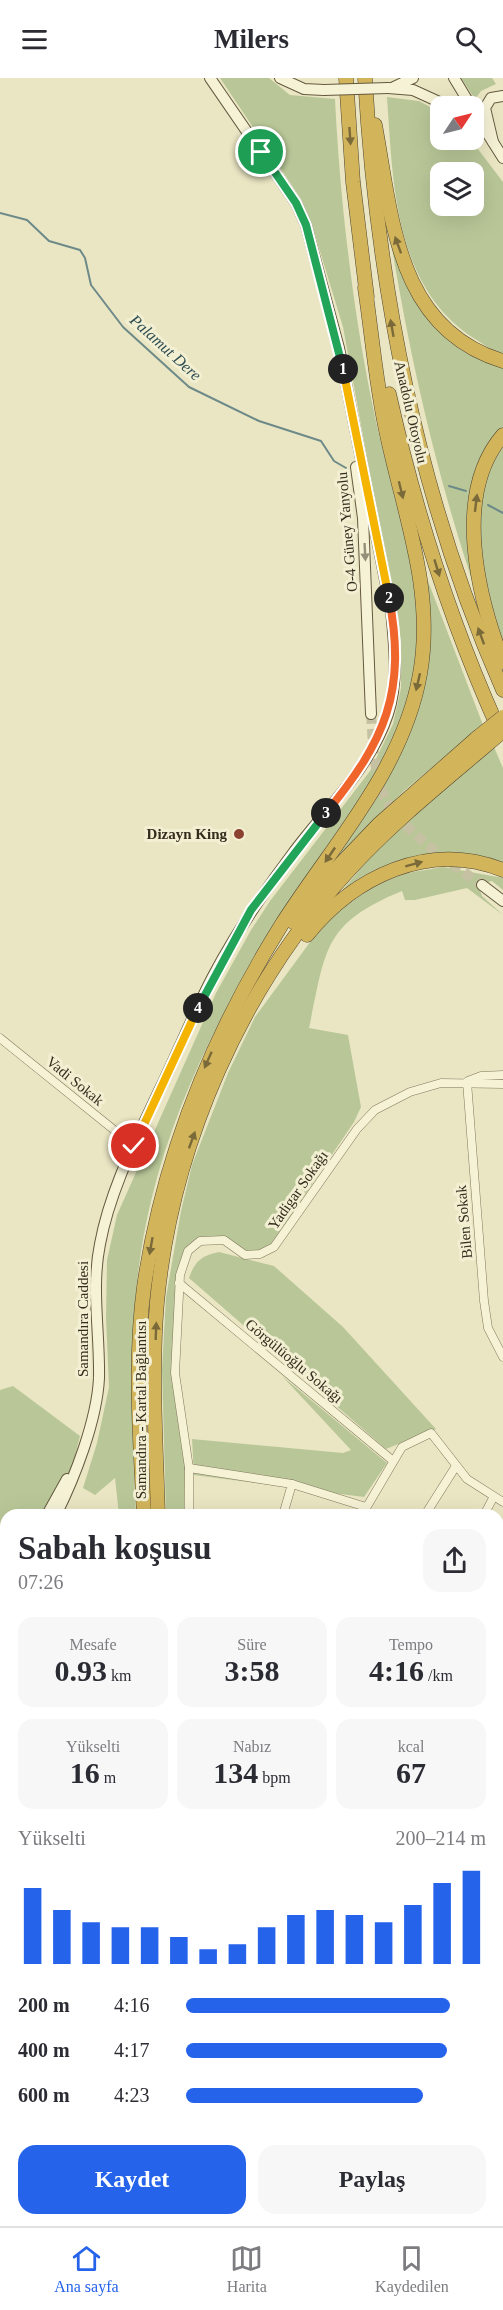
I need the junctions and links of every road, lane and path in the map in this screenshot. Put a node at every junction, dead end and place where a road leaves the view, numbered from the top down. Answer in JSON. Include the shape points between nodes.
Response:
{"nodes":[{"id":1,"x":210,"y":78,"type":"edge"},
{"id":2,"x":214,"y":78,"type":"edge"},
{"id":3,"x":280,"y":78,"type":"edge"},
{"id":4,"x":346,"y":78,"type":"edge"},
{"id":5,"x":366,"y":78,"type":"edge"},
{"id":6,"x":454,"y":78,"type":"edge"},
{"id":7,"x":410,"y":79,"type":"edge"},
{"id":8,"x":388,"y":88,"type":"junction"},
{"id":9,"x":465,"y":96,"type":"edge"},
{"id":10,"x":503,"y":96,"type":"edge"},
{"id":11,"x":430,"y":98,"type":"edge"},
{"id":12,"x":226,"y":102,"type":"junction"},
{"id":13,"x":484,"y":128,"type":"edge"},
{"id":14,"x":484,"y":134,"type":"edge"},
{"id":15,"x":493,"y":142,"type":"junction"},
{"id":16,"x":503,"y":158,"type":"edge"},
{"id":17,"x":366,"y":288,"type":"junction"},
{"id":18,"x":339,"y":348,"type":"junction"},
{"id":19,"x":503,"y":361,"type":"edge"},
{"id":20,"x":503,"y":435,"type":"edge"},
{"id":21,"x":503,"y":662,"type":"edge"},
{"id":22,"x":503,"y":690,"type":"edge"},
{"id":23,"x":371,"y":714,"type":"tunnel mouth"},
{"id":24,"x":503,"y":717,"type":"edge"},
{"id":25,"x":503,"y":731,"type":"edge"},
{"id":26,"x":503,"y":739,"type":"edge"},
{"id":27,"x":481,"y":742,"type":"junction"},
{"id":28,"x":503,"y":870,"type":"edge"},
{"id":29,"x":482,"y":885,"type":"tunnel mouth"},
{"id":30,"x":503,"y":901,"type":"edge"},
{"id":31,"x":235,"y":1008,"type":"junction"},
{"id":32,"x":239,"y":1030,"type":"junction"},
{"id":33,"x":0,"y":1038,"type":"edge"},
{"id":34,"x":503,"y":1074,"type":"edge"},
{"id":35,"x":467,"y":1082,"type":"junction"},
{"id":36,"x":503,"y":1084,"type":"edge"},
{"id":37,"x":134,"y":1146,"type":"junction"},
{"id":38,"x":179,"y":1283,"type":"junction"},
{"id":39,"x":503,"y":1356,"type":"edge"},
{"id":40,"x":392,"y":1460,"type":"junction"},
{"id":41,"x":456,"y":1466,"type":"junction"},
{"id":42,"x":189,"y":1468,"type":"junction"},
{"id":43,"x":74,"y":1469,"type":"junction"},
{"id":44,"x":292,"y":1484,"type":"junction"},
{"id":45,"x":493,"y":1498,"type":"junction"},
{"id":46,"x":503,"y":1502,"type":"edge"},
{"id":47,"x":51,"y":1509,"type":"edge"},
{"id":48,"x":59,"y":1509,"type":"edge"},
{"id":49,"x":144,"y":1509,"type":"edge"},
{"id":50,"x":158,"y":1509,"type":"edge"},
{"id":51,"x":189,"y":1509,"type":"edge"},
{"id":52,"x":285,"y":1509,"type":"edge"},
{"id":53,"x":359,"y":1509,"type":"edge"},
{"id":54,"x":365,"y":1509,"type":"edge"},
{"id":55,"x":428,"y":1509,"type":"edge"},
{"id":56,"x":487,"y":1509,"type":"edge"}],
"edges":[{"from":1,"to":12,"type":"main road"},
{"from":2,"to":12,"type":"main road"},
{"from":3,"to":8,"type":"main road","bridge":true,"via":[[304,89]]},
{"from":4,"to":17,"type":"highway","name":"Anadolu Otoyolu","one_way":true},
{"from":19,"to":5,"type":"highway","one_way":true,"via":[[468,346],[449,332],[416,289],[393,231]]},
{"from":22,"to":5,"type":"highway","name":"Anadolu Otoyolu","one_way":true,"via":[[441,520],[394,340],[376,225]]},
{"from":6,"to":9,"type":"main road"},
{"from":7,"to":8,"type":"main road"},
{"from":8,"to":11,"type":"main road","via":[[413,90]]},
{"from":10,"to":15,"type":"main road","via":[[491,98],[485,108]]},
{"from":12,"to":18,"type":"main road","via":[[296,203],[318,265]]},
{"from":13,"to":15,"type":"main road"},
{"from":14,"to":15,"type":"main road"},
{"from":15,"to":16,"type":"main road"},
{"from":17,"to":26,"type":"highway","name":"Anadolu Otoyolu","one_way":true,"via":[[402,455],[448,605]]},
{"from":17,"to":31,"type":"highway","one_way":true,"via":[[386,428],[425,605],[420,675],[410,714],[382,775],[284,920]]},
{"from":18,"to":23,"type":"main road","name":"O-4 Güney Yanyolu","one_way":true,"via":[[363,518]]},
{"from":18,"to":37,"type":"main road","name":"Samandıra Caddesi","via":[[391,610],[395,652],[388,714],[350,782],[251,910],[212,979]]},
{"from":21,"to":20,"type":"highway","one_way":true,"via":[[484,600],[473,528],[483,470]]},
{"from":24,"to":27,"type":"highway","bridge":true},
{"from":25,"to":27,"type":"highway","bridge":true},
{"from":27,"to":31,"type":"highway","via":[[379,824],[332,873],[290,926]]},
{"from":27,"to":32,"type":"highway","via":[[386,831],[334,887],[271,973]]},
{"from":32,"to":28,"type":"highway","one_way":true,"via":[[317,923],[346,894],[365,882],[418,862],[446,860]]},
{"from":29,"to":30,"type":"main road"},
{"from":31,"to":49,"type":"highway","name":"Samandıra - Kartal Bağlantısı","one_way":true,"via":[[187,1110],[164,1184],[151,1247],[140,1351]]},
{"from":50,"to":32,"type":"highway","name":"Samandıra - Kartal Bağlantısı","one_way":true,"via":[[154,1398],[157,1302],[164,1253],[188,1152]]},
{"from":33,"to":37,"type":"street","name":"Vadi Sokak"},
{"from":34,"to":35,"type":"street"},
{"from":35,"to":36,"type":"street","name":"Yadigar Sokağı"},
{"from":35,"to":38,"type":"street","name":"Yadigar Sokağı","via":[[425,1086],[375,1110],[357,1129],[274,1247],[245,1256],[224,1240],[200,1241],[188,1251]]},
{"from":35,"to":39,"type":"street","name":"Bilen Sokak","via":[[484,1301],[488,1328]]},
{"from":37,"to":43,"type":"main road","name":"Samandıra Caddesi","via":[[106,1213],[99,1247],[95,1322],[99,1378],[89,1432]]},
{"from":38,"to":40,"type":"street","name":"Görgülüoğlu Sokağı"},
{"from":38,"to":42,"type":"street","name":"Yadigar Sokağı","via":[[175,1373]]},
{"from":40,"to":41,"type":"street","via":[[402,1447],[431,1433]]},
{"from":40,"to":54,"type":"street"},
{"from":41,"to":45,"type":"street","via":[[475,1487]]},
{"from":41,"to":55,"type":"street"},
{"from":42,"to":44,"type":"street"},
{"from":42,"to":51,"type":"street","name":"Yadigar Sokağı"},
{"from":43,"to":47,"type":"main road","name":"Samandıra Caddesi"},
{"from":43,"to":48,"type":"main road","name":"Samandıra Caddesi"},
{"from":44,"to":52,"type":"street"},
{"from":44,"to":53,"type":"street"},
{"from":45,"to":46,"type":"street"},
{"from":45,"to":56,"type":"street"}]}
